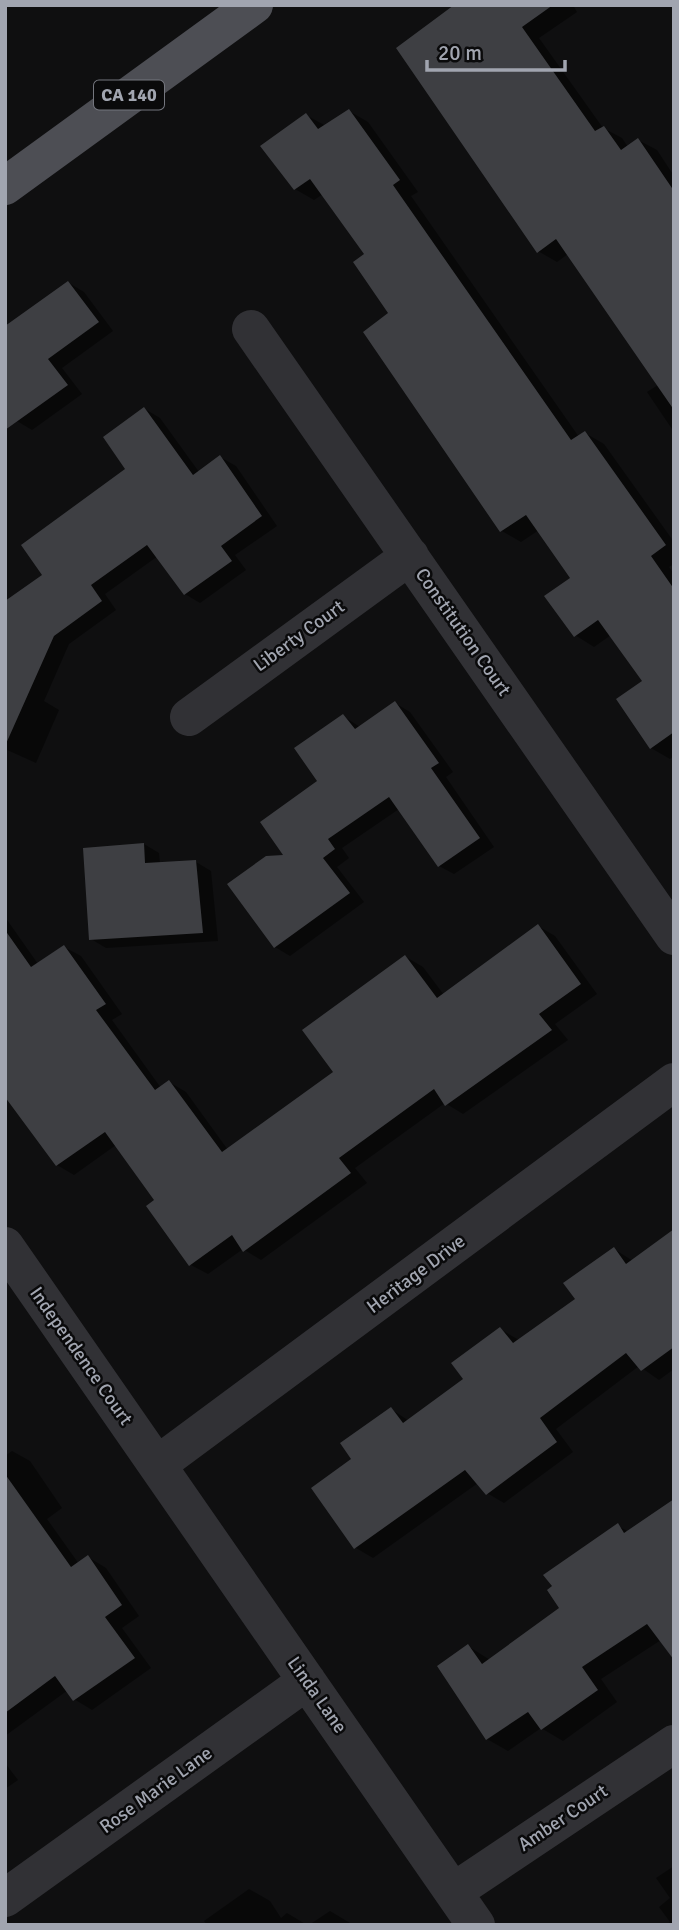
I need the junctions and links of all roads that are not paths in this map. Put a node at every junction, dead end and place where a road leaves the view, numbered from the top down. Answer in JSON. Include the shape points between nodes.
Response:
{"nodes":[{"id":1,"x":254,"y":5,"type":"edge"},
{"id":2,"x":5,"y":186,"type":"edge"},
{"id":3,"x":251,"y":329,"type":"dead end"},
{"id":4,"x":410,"y":556,"type":"junction"},
{"id":5,"x":189,"y":717,"type":"dead end"},
{"id":6,"x":674,"y":936,"type":"edge"},
{"id":7,"x":674,"y":1083,"type":"edge"},
{"id":8,"x":5,"y":1246,"type":"edge"},
{"id":9,"x":157,"y":1465,"type":"junction"},
{"id":10,"x":307,"y":1681,"type":"junction"},
{"id":11,"x":674,"y":1744,"type":"edge"},
{"id":12,"x":453,"y":1892,"type":"junction"},
{"id":13,"x":5,"y":1898,"type":"edge"},
{"id":14,"x":476,"y":1925,"type":"edge"}],
"edges":[{"from":1,"to":2,"type":"main road","number":"CA 140"},
{"from":3,"to":4,"type":"street","name":"Constitution Court"},
{"from":4,"to":5,"type":"street","name":"Liberty Court"},
{"from":4,"to":6,"type":"street","name":"Constitution Court"},
{"from":7,"to":9,"type":"street","name":"Heritage Drive"},
{"from":8,"to":9,"type":"street","name":"Independence Court"},
{"from":9,"to":10,"type":"street","name":"Linda Lane"},
{"from":10,"to":12,"type":"street","name":"Linda Lane"},
{"from":10,"to":13,"type":"street","name":"Rose Marie Lane"},
{"from":11,"to":12,"type":"street","name":"Amber Court"},
{"from":12,"to":14,"type":"street","name":"Linda Lane"}]}
